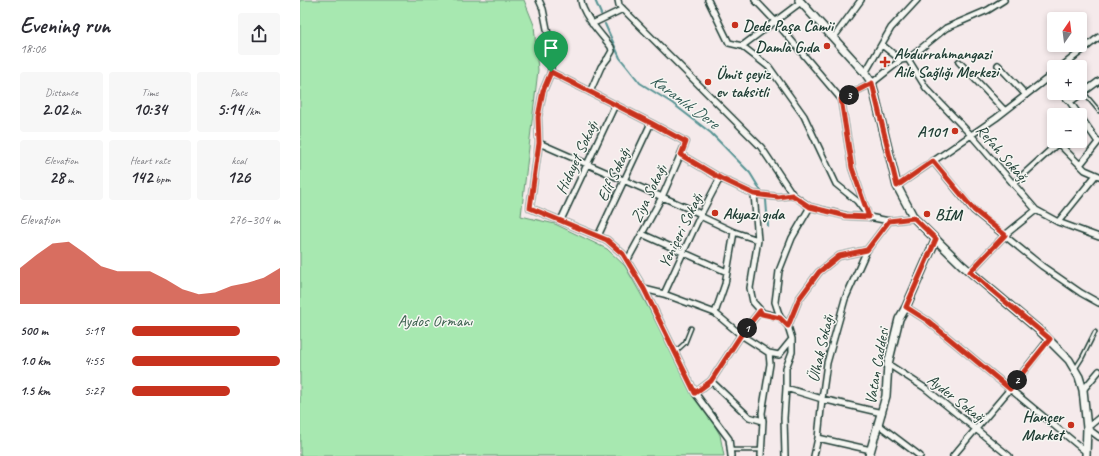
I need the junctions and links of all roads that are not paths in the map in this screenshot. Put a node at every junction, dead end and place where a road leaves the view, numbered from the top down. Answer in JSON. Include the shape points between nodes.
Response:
{"nodes":[{"id":1,"x":539,"y":0,"type":"edge"},
{"id":2,"x":581,"y":0,"type":"edge"},
{"id":3,"x":625,"y":0,"type":"edge"},
{"id":4,"x":708,"y":0,"type":"edge"},
{"id":5,"x":755,"y":0,"type":"edge"},
{"id":6,"x":862,"y":0,"type":"edge"},
{"id":7,"x":916,"y":0,"type":"edge"},
{"id":8,"x":1004,"y":0,"type":"edge"},
{"id":9,"x":800,"y":1,"type":"edge"},
{"id":10,"x":620,"y":5,"type":"edge"},
{"id":11,"x":775,"y":22,"type":"junction"},
{"id":12,"x":592,"y":24,"type":"junction"},
{"id":13,"x":834,"y":37,"type":"junction"},
{"id":14,"x":1099,"y":37,"type":"edge"},
{"id":15,"x":882,"y":44,"type":"junction"},
{"id":16,"x":742,"y":46,"type":"junction"},
{"id":17,"x":901,"y":60,"type":"junction"},
{"id":18,"x":908,"y":60,"type":"junction"},
{"id":19,"x":1070,"y":60,"type":"edge"},
{"id":20,"x":959,"y":62,"type":"dead end"},
{"id":21,"x":998,"y":65,"type":"dead end"},
{"id":22,"x":551,"y":72,"type":"junction"},
{"id":23,"x":865,"y":73,"type":"junction"},
{"id":24,"x":1047,"y":78,"type":"edge"},
{"id":25,"x":1099,"y":81,"type":"edge"},
{"id":26,"x":872,"y":83,"type":"junction"},
{"id":27,"x":1087,"y":90,"type":"edge"},
{"id":28,"x":590,"y":92,"type":"junction"},
{"id":29,"x":1026,"y":95,"type":"junction"},
{"id":30,"x":1087,"y":96,"type":"edge"},
{"id":31,"x":841,"y":99,"type":"junction"},
{"id":32,"x":1073,"y":100,"type":"edge"},
{"id":33,"x":1070,"y":102,"type":"joint"},
{"id":34,"x":615,"y":104,"type":"junction"},
{"id":35,"x":1074,"y":108,"type":"edge"},
{"id":36,"x":1005,"y":111,"type":"junction"},
{"id":37,"x":1099,"y":111,"type":"edge"},
{"id":38,"x":651,"y":123,"type":"junction"},
{"id":39,"x":1087,"y":126,"type":"edge"},
{"id":40,"x":971,"y":135,"type":"junction"},
{"id":41,"x":1098,"y":142,"type":"edge"},
{"id":42,"x":539,"y":143,"type":"junction"},
{"id":43,"x":681,"y":155,"type":"junction"},
{"id":44,"x":933,"y":161,"type":"junction"},
{"id":45,"x":587,"y":164,"type":"junction"},
{"id":46,"x":1080,"y":164,"type":"junction"},
{"id":47,"x":1098,"y":176,"type":"edge"},
{"id":48,"x":720,"y":178,"type":"junction"},
{"id":49,"x":624,"y":180,"type":"junction"},
{"id":50,"x":1013,"y":184,"type":"junction"},
{"id":51,"x":897,"y":186,"type":"junction"},
{"id":52,"x":754,"y":194,"type":"junction"},
{"id":53,"x":792,"y":195,"type":"junction"},
{"id":54,"x":662,"y":196,"type":"junction"},
{"id":55,"x":810,"y":207,"type":"junction"},
{"id":56,"x":1036,"y":210,"type":"junction"},
{"id":57,"x":701,"y":215,"type":"junction"},
{"id":58,"x":869,"y":217,"type":"junction"},
{"id":59,"x":914,"y":218,"type":"junction"},
{"id":60,"x":561,"y":220,"type":"junction"},
{"id":61,"x":889,"y":221,"type":"junction"},
{"id":62,"x":1058,"y":222,"type":"junction"},
{"id":63,"x":734,"y":232,"type":"junction"},
{"id":64,"x":642,"y":234,"type":"junction"},
{"id":65,"x":1005,"y":235,"type":"junction"},
{"id":66,"x":598,"y":236,"type":"junction"},
{"id":67,"x":1099,"y":237,"type":"edge"},
{"id":68,"x":936,"y":239,"type":"junction"},
{"id":69,"x":758,"y":240,"type":"junction"},
{"id":70,"x":867,"y":250,"type":"junction"},
{"id":71,"x":684,"y":252,"type":"junction"},
{"id":72,"x":627,"y":262,"type":"junction"},
{"id":73,"x":727,"y":272,"type":"junction"},
{"id":74,"x":970,"y":272,"type":"junction"},
{"id":75,"x":644,"y":289,"type":"junction"},
{"id":76,"x":664,"y":294,"type":"junction"},
{"id":77,"x":1099,"y":302,"type":"edge"},
{"id":78,"x":906,"y":307,"type":"junction"},
{"id":79,"x":760,"y":311,"type":"junction"},
{"id":80,"x":716,"y":313,"type":"junction"},
{"id":81,"x":780,"y":318,"type":"junction"},
{"id":82,"x":788,"y":326,"type":"junction"},
{"id":83,"x":691,"y":328,"type":"dead end"},
{"id":84,"x":1095,"y":332,"type":"dead end"},
{"id":85,"x":741,"y":335,"type":"junction"},
{"id":86,"x":792,"y":339,"type":"junction"},
{"id":87,"x":1050,"y":339,"type":"junction"},
{"id":88,"x":675,"y":352,"type":"junction"},
{"id":89,"x":770,"y":353,"type":"junction"},
{"id":90,"x":888,"y":364,"type":"junction"},
{"id":91,"x":1075,"y":370,"type":"junction"},
{"id":92,"x":1099,"y":372,"type":"edge"},
{"id":93,"x":711,"y":381,"type":"junction"},
{"id":94,"x":786,"y":388,"type":"junction"},
{"id":95,"x":1010,"y":389,"type":"junction"},
{"id":96,"x":1084,"y":390,"type":"junction"},
{"id":97,"x":695,"y":393,"type":"junction"},
{"id":98,"x":822,"y":399,"type":"junction"},
{"id":99,"x":882,"y":413,"type":"junction"},
{"id":100,"x":1099,"y":418,"type":"edge"},
{"id":101,"x":763,"y":421,"type":"junction"},
{"id":102,"x":879,"y":425,"type":"junction"},
{"id":103,"x":976,"y":428,"type":"junction"},
{"id":104,"x":1087,"y":428,"type":"junction"},
{"id":105,"x":1099,"y":436,"type":"edge"},
{"id":106,"x":818,"y":438,"type":"junction"},
{"id":107,"x":730,"y":450,"type":"junction"},
{"id":108,"x":761,"y":450,"type":"junction"},
{"id":109,"x":870,"y":453,"type":"edge"},
{"id":110,"x":1086,"y":454,"type":"edge"},
{"id":111,"x":731,"y":456,"type":"edge"},
{"id":112,"x":761,"y":456,"type":"edge"},
{"id":113,"x":785,"y":456,"type":"edge"},
{"id":114,"x":814,"y":456,"type":"edge"},
{"id":115,"x":920,"y":456,"type":"edge"},
{"id":116,"x":953,"y":456,"type":"edge"},
{"id":117,"x":1009,"y":456,"type":"edge"}],
"edges":[{"from":1,"to":22,"type":"street","via":[[551,49]]},
{"from":2,"to":12,"type":"street","via":[[581,6]]},
{"from":3,"to":10,"type":"street"},
{"from":4,"to":16,"type":"street","via":[[729,43]]},
{"from":5,"to":11,"type":"street"},
{"from":6,"to":13,"type":"street"},
{"from":7,"to":15,"type":"street","via":[[891,28]]},
{"from":8,"to":18,"type":"street","via":[[988,10],[946,28]]},
{"from":9,"to":11,"type":"street"},
{"from":9,"to":13,"type":"street"},
{"from":10,"to":12,"type":"street"},
{"from":10,"to":53,"type":"street","via":[[761,147]]},
{"from":11,"to":16,"type":"street"},
{"from":11,"to":31,"type":"street"},
{"from":12,"to":28,"type":"street","via":[[612,51],[601,66]]},
{"from":13,"to":23,"type":"street"},
{"from":14,"to":19,"type":"street"},
{"from":15,"to":17,"type":"street"},
{"from":15,"to":23,"type":"street"},
{"from":16,"to":58,"type":"street","via":[[769,68],[804,116],[836,184],[857,201]]},
{"from":17,"to":18,"type":"street"},
{"from":17,"to":26,"type":"street"},
{"from":18,"to":40,"type":"street","name":"Refah Sokağı","via":[[926,88]]},
{"from":20,"to":36,"type":"street"},
{"from":21,"to":29,"type":"street"},
{"from":22,"to":28,"type":"street","name":"Ziya Sokağı"},
{"from":22,"to":42,"type":"street","via":[[539,110]]},
{"from":23,"to":26,"type":"street"},
{"from":24,"to":29,"type":"street"},
{"from":25,"to":27,"type":"street"},
{"from":26,"to":31,"type":"street"},
{"from":26,"to":51,"type":"street"},
{"from":28,"to":34,"type":"street","name":"Ziya Sokağı"},
{"from":29,"to":36,"type":"street"},
{"from":30,"to":37,"type":"lane"},
{"from":31,"to":58,"type":"street","via":[[852,168]]},
{"from":32,"to":33,"type":"street"},
{"from":33,"to":35,"type":"street"},
{"from":34,"to":38,"type":"street","name":"Ziya Sokağı"},
{"from":34,"to":45,"type":"street","name":"Hidayet Sokağı"},
{"from":36,"to":40,"type":"street"},
{"from":38,"to":43,"type":"street","name":"Ziya Sokağı","via":[[686,142]]},
{"from":38,"to":49,"type":"street","name":"Elif Sokağı"},
{"from":39,"to":41,"type":"street"},
{"from":40,"to":44,"type":"street"},
{"from":40,"to":50,"type":"street","name":"Refah Sokağı"},
{"from":41,"to":46,"type":"street"},
{"from":42,"to":45,"type":"street"},
{"from":42,"to":60,"type":"street","via":[[530,208]]},
{"from":43,"to":48,"type":"street"},
{"from":43,"to":54,"type":"street","name":"Ziya Sokağı"},
{"from":44,"to":51,"type":"street"},
{"from":44,"to":65,"type":"street","via":[[974,210]]},
{"from":45,"to":49,"type":"street"},
{"from":45,"to":60,"type":"street","name":"Hidayet Sokağı"},
{"from":46,"to":47,"type":"street","via":[[1085,170]]},
{"from":46,"to":50,"type":"street","via":[[1058,143]]},
{"from":47,"to":62,"type":"street"},
{"from":48,"to":52,"type":"street"},
{"from":48,"to":57,"type":"street","name":"Yeniçeri Sokağı"},
{"from":49,"to":54,"type":"street"},
{"from":49,"to":66,"type":"street","name":"Elif Sokağı"},
{"from":50,"to":56,"type":"street","name":"Refah Sokağı"},
{"from":51,"to":59,"type":"street"},
{"from":52,"to":53,"type":"street","via":[[778,197]]},
{"from":52,"to":69,"type":"street"},
{"from":53,"to":55,"type":"street"},
{"from":54,"to":57,"type":"street"},
{"from":54,"to":64,"type":"street","name":"Ziya Sokağı"},
{"from":55,"to":58,"type":"street","via":[[846,216]]},
{"from":55,"to":81,"type":"street","via":[[792,238],[779,271],[774,302]]},
{"from":56,"to":62,"type":"street","name":"Refah Sokağı"},
{"from":56,"to":65,"type":"street"},
{"from":57,"to":63,"type":"street"},
{"from":57,"to":71,"type":"street","name":"Yeniçeri Sokağı"},
{"from":58,"to":61,"type":"street"},
{"from":59,"to":61,"type":"street"},
{"from":59,"to":68,"type":"street"},
{"from":60,"to":66,"type":"street"},
{"from":61,"to":70,"type":"street","name":"Ülhak Sokağı"},
{"from":62,"to":67,"type":"street","name":"Refah Sokağı"},
{"from":63,"to":69,"type":"street"},
{"from":63,"to":73,"type":"street"},
{"from":64,"to":71,"type":"street"},
{"from":64,"to":72,"type":"street","name":"Ziya Sokağı"},
{"from":65,"to":74,"type":"street"},
{"from":65,"to":77,"type":"street","via":[[1042,266],[1081,293]]},
{"from":66,"to":72,"type":"street","via":[[607,240],[623,254]]},
{"from":68,"to":74,"type":"street"},
{"from":68,"to":78,"type":"street","name":"Vatan Caddesi"},
{"from":69,"to":79,"type":"street","via":[[750,288],[753,302]]},
{"from":70,"to":82,"type":"street","via":[[839,256],[819,272],[799,299]]},
{"from":70,"to":98,"type":"street","name":"Ülhak Sokağı","via":[[845,299],[827,363]]},
{"from":71,"to":73,"type":"street"},
{"from":71,"to":76,"type":"street","name":"Yeniçeri Sokağı"},
{"from":72,"to":75,"type":"street"},
{"from":73,"to":80,"type":"street"},
{"from":74,"to":87,"type":"street"},
{"from":75,"to":76,"type":"street"},
{"from":75,"to":88,"type":"street"},
{"from":76,"to":80,"type":"street"},
{"from":78,"to":90,"type":"street","name":"Vatan Caddesi","via":[[899,319]]},
{"from":78,"to":95,"type":"street","via":[[928,321]]},
{"from":79,"to":81,"type":"street","via":[[762,314]]},
{"from":79,"to":85,"type":"street"},
{"from":80,"to":85,"type":"street"},
{"from":81,"to":82,"type":"street"},
{"from":82,"to":86,"type":"street"},
{"from":83,"to":88,"type":"lane","via":[[682,346]]},
{"from":84,"to":91,"type":"lane"},
{"from":85,"to":89,"type":"street"},
{"from":85,"to":93,"type":"street"},
{"from":86,"to":89,"type":"street","via":[[779,355]]},
{"from":86,"to":94,"type":"street","via":[[792,352],[786,368]]},
{"from":87,"to":91,"type":"street"},
{"from":87,"to":95,"type":"street"},
{"from":88,"to":97,"type":"street"},
{"from":89,"to":101,"type":"street"},
{"from":90,"to":99,"type":"street","name":"Vatan Caddesi"},
{"from":90,"to":103,"type":"street","name":"Ayder Sokağı","via":[[925,388]]},
{"from":91,"to":96,"type":"street"},
{"from":92,"to":96,"type":"street"},
{"from":93,"to":97,"type":"street"},
{"from":93,"to":101,"type":"street","via":[[749,417]]},
{"from":94,"to":98,"type":"street"},
{"from":94,"to":113,"type":"street"},
{"from":95,"to":103,"type":"street"},
{"from":95,"to":110,"type":"street"},
{"from":96,"to":104,"type":"street"},
{"from":97,"to":107,"type":"street","via":[[729,439]]},
{"from":98,"to":99,"type":"street"},
{"from":98,"to":106,"type":"street","name":"Ülhak Sokağı"},
{"from":99,"to":102,"type":"street","name":"Vatan Caddesi"},
{"from":100,"to":104,"type":"street"},
{"from":101,"to":108,"type":"street"},
{"from":102,"to":109,"type":"street","name":"Vatan Caddesi"},
{"from":102,"to":115,"type":"street"},
{"from":103,"to":116,"type":"street"},
{"from":103,"to":117,"type":"street","name":"Ayder Sokağı"},
{"from":104,"to":105,"type":"street"},
{"from":104,"to":110,"type":"street"},
{"from":106,"to":109,"type":"street"},
{"from":106,"to":114,"type":"street","name":"Ülhak Sokağı"},
{"from":107,"to":108,"type":"lane"},
{"from":107,"to":111,"type":"street"},
{"from":108,"to":112,"type":"street"}]}
